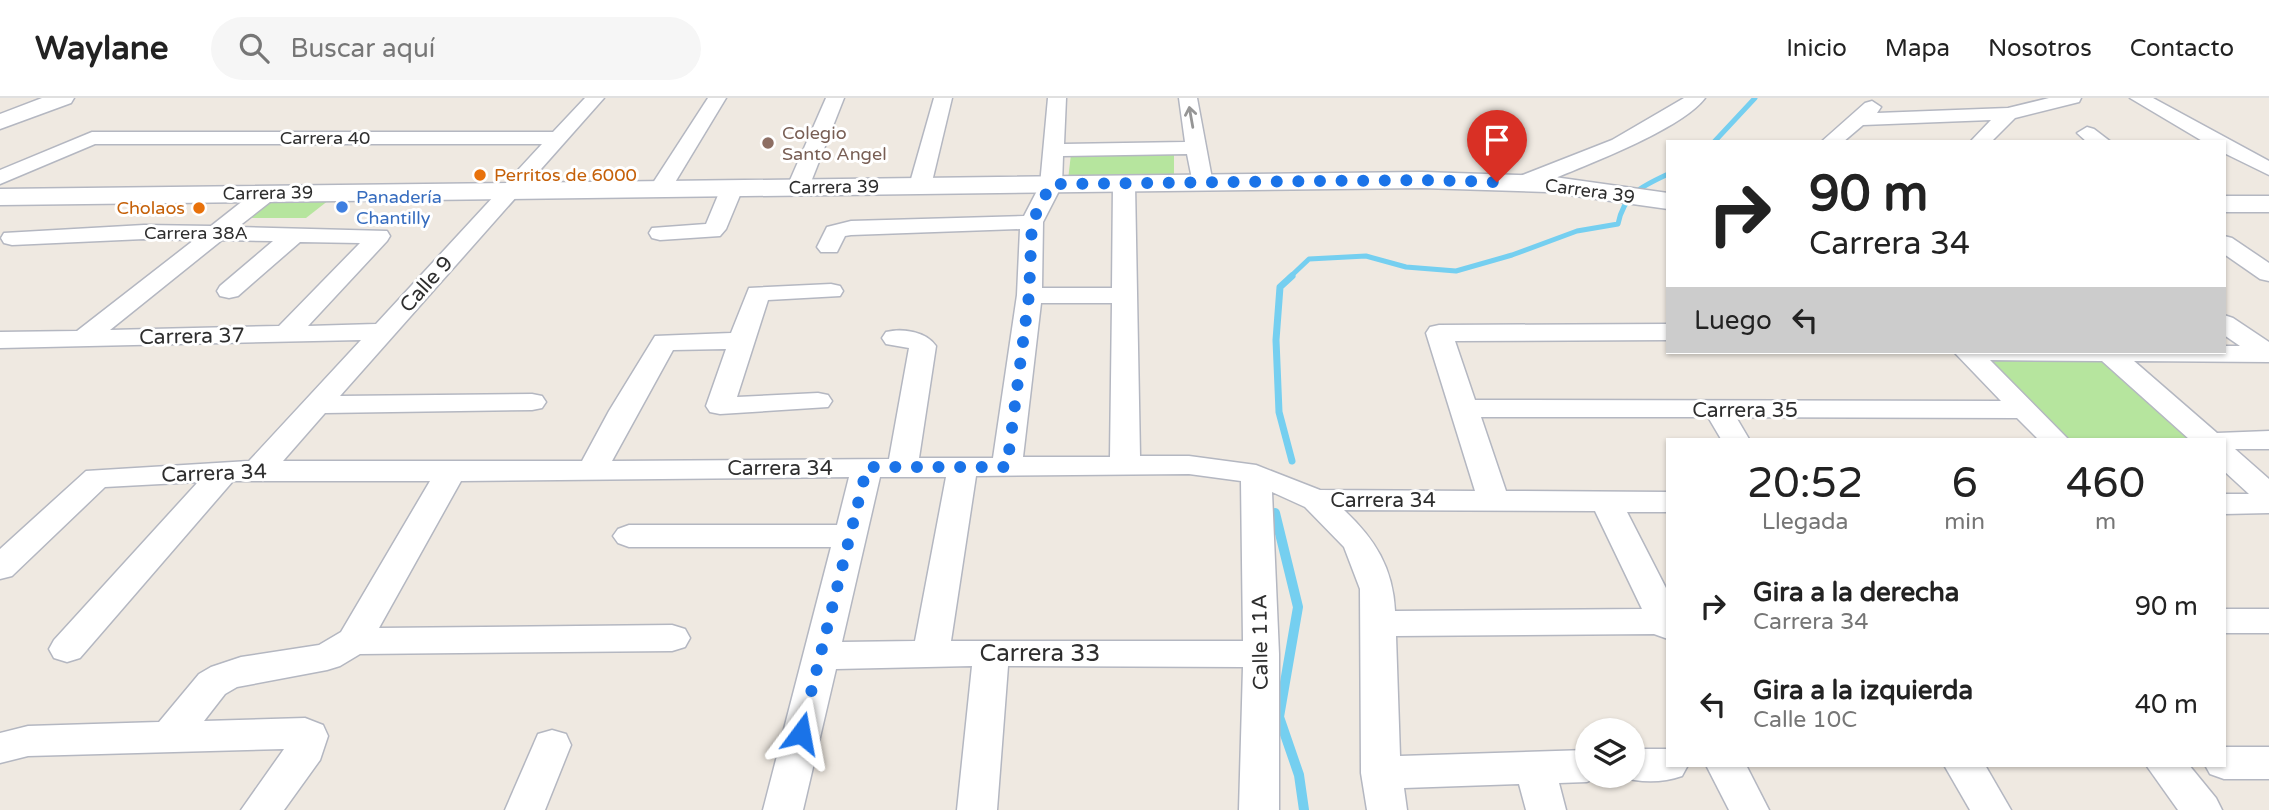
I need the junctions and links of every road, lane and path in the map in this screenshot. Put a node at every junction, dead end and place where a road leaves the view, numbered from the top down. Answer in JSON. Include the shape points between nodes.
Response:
{"nodes":[{"id":1,"x":41,"y":98,"type":"edge"},
{"id":2,"x":64,"y":98,"type":"edge"},
{"id":3,"x":595,"y":98,"type":"edge"},
{"id":4,"x":717,"y":98,"type":"edge"},
{"id":5,"x":835,"y":98,"type":"edge"},
{"id":6,"x":943,"y":98,"type":"edge"},
{"id":7,"x":1057,"y":98,"type":"edge"},
{"id":8,"x":1188,"y":98,"type":"edge"},
{"id":9,"x":1696,"y":98,"type":"edge"},
{"id":10,"x":1883,"y":98,"type":"edge"},
{"id":11,"x":2072,"y":98,"type":"edge"},
{"id":12,"x":2139,"y":98,"type":"edge"},
{"id":13,"x":0,"y":113,"type":"edge"},
{"id":14,"x":2008,"y":114,"type":"junction"},
{"id":15,"x":1858,"y":119,"type":"junction"},
{"id":16,"x":0,"y":122,"type":"edge"},
{"id":17,"x":558,"y":138,"type":"junction"},
{"id":18,"x":1833,"y":140,"type":"edge"},
{"id":19,"x":1982,"y":140,"type":"edge"},
{"id":20,"x":2215,"y":140,"type":"edge"},
{"id":21,"x":2226,"y":146,"type":"edge"},
{"id":22,"x":1196,"y":148,"type":"junction"},
{"id":23,"x":1054,"y":150,"type":"junction"},
{"id":24,"x":2269,"y":169,"type":"edge"},
{"id":25,"x":0,"y":178,"type":"edge"},
{"id":26,"x":1523,"y":183,"type":"junction"},
{"id":27,"x":1051,"y":184,"type":"junction"},
{"id":28,"x":1124,"y":184,"type":"junction"},
{"id":29,"x":1202,"y":184,"type":"junction"},
{"id":30,"x":920,"y":186,"type":"junction"},
{"id":31,"x":798,"y":187,"type":"junction"},
{"id":32,"x":733,"y":188,"type":"junction"},
{"id":33,"x":660,"y":189,"type":"junction"},
{"id":34,"x":511,"y":191,"type":"junction"},
{"id":35,"x":267,"y":193,"type":"junction"},
{"id":36,"x":0,"y":197,"type":"edge"},
{"id":37,"x":1661,"y":200,"type":"edge"},
{"id":38,"x":2226,"y":204,"type":"edge"},
{"id":39,"x":2269,"y":204,"type":"edge"},
{"id":40,"x":1032,"y":222,"type":"junction"},
{"id":41,"x":220,"y":232,"type":"junction"},
{"id":42,"x":660,"y":233,"type":"dead end"},
{"id":43,"x":295,"y":234,"type":"junction"},
{"id":44,"x":12,"y":238,"type":"dead end"},
{"id":45,"x":2226,"y":244,"type":"edge"},
{"id":46,"x":829,"y":247,"type":"dead end"},
{"id":47,"x":2269,"y":274,"type":"edge"},
{"id":48,"x":229,"y":291,"type":"dead end"},
{"id":49,"x":831,"y":291,"type":"dead end"},
{"id":50,"x":1029,"y":295,"type":"junction"},
{"id":51,"x":1124,"y":296,"type":"junction"},
{"id":52,"x":2226,"y":324,"type":"edge"},
{"id":53,"x":383,"y":332,"type":"junction"},
{"id":54,"x":1666,"y":332,"type":"edge"},
{"id":55,"x":286,"y":334,"type":"junction"},
{"id":56,"x":84,"y":338,"type":"junction"},
{"id":57,"x":895,"y":338,"type":"dead end"},
{"id":58,"x":0,"y":340,"type":"edge"},
{"id":59,"x":743,"y":341,"type":"junction"},
{"id":60,"x":1969,"y":354,"type":"edge"},
{"id":61,"x":2109,"y":354,"type":"joint"},
{"id":62,"x":2269,"y":354,"type":"edge"},
{"id":63,"x":818,"y":401,"type":"dead end"},
{"id":64,"x":532,"y":402,"type":"dead end"},
{"id":65,"x":319,"y":405,"type":"junction"},
{"id":66,"x":1464,"y":408,"type":"junction"},
{"id":67,"x":1718,"y":411,"type":"junction"},
{"id":68,"x":2025,"y":411,"type":"junction"},
{"id":69,"x":1734,"y":438,"type":"edge"},
{"id":70,"x":2053,"y":438,"type":"edge"},
{"id":71,"x":2205,"y":438,"type":"edge"},
{"id":72,"x":2226,"y":440,"type":"edge"},
{"id":73,"x":2269,"y":440,"type":"edge"},
{"id":74,"x":2226,"y":457,"type":"edge"},
{"id":75,"x":1125,"y":464,"type":"junction"},
{"id":76,"x":867,"y":467,"type":"junction"},
{"id":77,"x":903,"y":467,"type":"junction"},
{"id":78,"x":963,"y":467,"type":"junction"},
{"id":79,"x":1007,"y":467,"type":"junction"},
{"id":80,"x":258,"y":470,"type":"junction"},
{"id":81,"x":593,"y":470,"type":"junction"},
{"id":82,"x":451,"y":472,"type":"junction"},
{"id":83,"x":223,"y":473,"type":"junction"},
{"id":84,"x":1256,"y":474,"type":"junction"},
{"id":85,"x":2269,"y":495,"type":"edge"},
{"id":86,"x":1316,"y":500,"type":"junction"},
{"id":87,"x":1494,"y":501,"type":"junction"},
{"id":88,"x":1606,"y":502,"type":"junction"},
{"id":89,"x":1666,"y":502,"type":"edge"},
{"id":90,"x":2226,"y":503,"type":"edge"},
{"id":91,"x":2269,"y":503,"type":"edge"},
{"id":92,"x":629,"y":536,"type":"dead end"},
{"id":93,"x":849,"y":536,"type":"junction"},
{"id":94,"x":0,"y":568,"type":"edge"},
{"id":95,"x":1666,"y":621,"type":"edge"},
{"id":96,"x":2226,"y":621,"type":"edge"},
{"id":97,"x":2269,"y":621,"type":"edge"},
{"id":98,"x":1666,"y":623,"type":"edge"},
{"id":99,"x":1377,"y":624,"type":"junction"},
{"id":100,"x":672,"y":638,"type":"dead end"},
{"id":101,"x":354,"y":641,"type":"junction"},
{"id":102,"x":67,"y":649,"type":"dead end"},
{"id":103,"x":990,"y":653,"type":"junction"},
{"id":104,"x":931,"y":654,"type":"junction"},
{"id":105,"x":1261,"y":654,"type":"junction"},
{"id":106,"x":819,"y":656,"type":"junction"},
{"id":107,"x":171,"y":735,"type":"junction"},
{"id":108,"x":552,"y":745,"type":"dead end"},
{"id":109,"x":0,"y":748,"type":"edge"},
{"id":110,"x":2226,"y":763,"type":"edge"},
{"id":111,"x":2269,"y":763,"type":"edge"},
{"id":112,"x":1645,"y":765,"type":"edge"},
{"id":113,"x":1666,"y":765,"type":"edge"},
{"id":114,"x":1534,"y":766,"type":"junction"},
{"id":115,"x":1575,"y":766,"type":"edge"},
{"id":116,"x":1727,"y":767,"type":"edge"},
{"id":117,"x":1965,"y":767,"type":"edge"},
{"id":118,"x":2168,"y":767,"type":"edge"},
{"id":119,"x":1384,"y":792,"type":"edge"},
{"id":120,"x":261,"y":810,"type":"edge"},
{"id":121,"x":524,"y":810,"type":"edge"},
{"id":122,"x":783,"y":810,"type":"edge"},
{"id":123,"x":977,"y":810,"type":"edge"},
{"id":124,"x":1259,"y":810,"type":"edge"},
{"id":125,"x":1546,"y":810,"type":"edge"},
{"id":126,"x":1749,"y":810,"type":"edge"},
{"id":127,"x":1991,"y":810,"type":"edge"},
{"id":128,"x":2202,"y":810,"type":"edge"}],
"edges":[{"from":1,"to":13,"type":"street"},
{"from":2,"to":16,"type":"street"},
{"from":3,"to":17,"type":"street","name":"Calle 9"},
{"from":4,"to":33,"type":"street"},
{"from":5,"to":31,"type":"street"},
{"from":6,"to":30,"type":"street"},
{"from":7,"to":23,"type":"street"},
{"from":22,"to":8,"type":"street","one_way":true},
{"from":9,"to":26,"type":"street","via":[[1619,144]]},
{"from":10,"to":15,"type":"street"},
{"from":11,"to":14,"type":"street"},
{"from":12,"to":20,"type":"street"},
{"from":14,"to":15,"type":"street"},
{"from":14,"to":19,"type":"street"},
{"from":15,"to":18,"type":"street"},
{"from":17,"to":25,"type":"street","name":"Carrera 40","via":[[92,138]]},
{"from":17,"to":34,"type":"street","name":"Calle 9"},
{"from":21,"to":24,"type":"street"},
{"from":22,"to":23,"type":"street"},
{"from":22,"to":29,"type":"street"},
{"from":23,"to":27,"type":"street"},
{"from":26,"to":29,"type":"street","name":"Carrera 39"},
{"from":26,"to":37,"type":"street","name":"Carrera 39"},
{"from":27,"to":28,"type":"street","name":"Carrera 39"},
{"from":27,"to":30,"type":"street","name":"Carrera 39"},
{"from":27,"to":40,"type":"street"},
{"from":28,"to":29,"type":"street","name":"Carrera 39"},
{"from":28,"to":51,"type":"street"},
{"from":30,"to":31,"type":"street","name":"Carrera 39"},
{"from":31,"to":32,"type":"street","name":"Carrera 39"},
{"from":32,"to":33,"type":"street","name":"Carrera 39"},
{"from":32,"to":42,"type":"street","via":[[712,231]]},
{"from":33,"to":34,"type":"street","name":"Carrera 39"},
{"from":34,"to":35,"type":"street","name":"Carrera 39"},
{"from":34,"to":53,"type":"street","name":"Calle 9"},
{"from":35,"to":36,"type":"street","name":"Carrera 39"},
{"from":35,"to":41,"type":"street"},
{"from":38,"to":39,"type":"street"},
{"from":40,"to":46,"type":"street","via":[[851,228],[835,232]]},
{"from":40,"to":50,"type":"street"},
{"from":41,"to":43,"type":"street","name":"Carrera 38A"},
{"from":41,"to":44,"type":"street","name":"Carrera 38A"},
{"from":41,"to":56,"type":"street"},
{"from":43,"to":48,"type":"street"},
{"from":43,"to":55,"type":"street","name":"Carrera 38A","via":[[379,236]]},
{"from":45,"to":47,"type":"street"},
{"from":49,"to":59,"type":"street","via":[[758,293]]},
{"from":50,"to":51,"type":"street"},
{"from":50,"to":79,"type":"street"},
{"from":51,"to":75,"type":"street"},
{"from":52,"to":62,"type":"street"},
{"from":53,"to":55,"type":"street","name":"Carrera 37"},
{"from":53,"to":65,"type":"street","name":"Calle 9"},
{"from":54,"to":66,"type":"street","via":[[1440,333]]},
{"from":55,"to":56,"type":"street","name":"Carrera 37"},
{"from":56,"to":58,"type":"street","name":"Carrera 37"},
{"from":57,"to":77,"type":"street","via":[[923,346]]},
{"from":59,"to":63,"type":"street","via":[[720,406]]},
{"from":59,"to":81,"type":"street","via":[[664,342]]},
{"from":60,"to":68,"type":"street"},
{"from":61,"to":62,"type":"street"},
{"from":61,"to":71,"type":"street"},
{"from":64,"to":65,"type":"street"},
{"from":65,"to":80,"type":"street","name":"Calle 9"},
{"from":66,"to":67,"type":"street","name":"Carrera 35"},
{"from":66,"to":87,"type":"street"},
{"from":67,"to":68,"type":"street","name":"Carrera 35"},
{"from":67,"to":69,"type":"street"},
{"from":68,"to":70,"type":"street"},
{"from":72,"to":73,"type":"street"},
{"from":74,"to":85,"type":"street"},
{"from":75,"to":79,"type":"street","name":"Carrera 34"},
{"from":75,"to":84,"type":"street","name":"Carrera 34","via":[[1211,466]]},
{"from":76,"to":77,"type":"street","name":"Carrera 34"},
{"from":76,"to":81,"type":"street","name":"Carrera 34"},
{"from":76,"to":93,"type":"street"},
{"from":77,"to":78,"type":"street","name":"Carrera 34"},
{"from":78,"to":79,"type":"street","name":"Carrera 34"},
{"from":78,"to":104,"type":"street"},
{"from":80,"to":82,"type":"street","name":"Carrera 34"},
{"from":80,"to":83,"type":"street","name":"Carrera 34"},
{"from":81,"to":82,"type":"street","name":"Carrera 34"},
{"from":82,"to":101,"type":"street"},
{"from":83,"to":94,"type":"street","name":"Carrera 34","via":[[97,478]]},
{"from":83,"to":102,"type":"street"},
{"from":84,"to":86,"type":"street","name":"Carrera 34"},
{"from":84,"to":105,"type":"street","name":"Calle 11A"},
{"from":86,"to":87,"type":"street","name":"Carrera 34"},
{"from":86,"to":99,"type":"street","via":[[1345,526],[1366,555],[1377,589]]},
{"from":87,"to":88,"type":"street","name":"Carrera 34"},
{"from":88,"to":89,"type":"street","name":"Carrera 34"},
{"from":88,"to":95,"type":"street"},
{"from":90,"to":91,"type":"street"},
{"from":92,"to":93,"type":"street"},
{"from":93,"to":106,"type":"street"},
{"from":96,"to":97,"type":"street"},
{"from":98,"to":99,"type":"street"},
{"from":99,"to":119,"type":"street"},
{"from":100,"to":101,"type":"street"},
{"from":101,"to":107,"type":"street","via":[[327,657],[224,677],[212,684]]},
{"from":103,"to":104,"type":"street","name":"Carrera 33"},
{"from":103,"to":105,"type":"street","name":"Carrera 33"},
{"from":103,"to":123,"type":"street"},
{"from":104,"to":106,"type":"street","name":"Carrera 33"},
{"from":105,"to":124,"type":"street","name":"Calle 11A"},
{"from":106,"to":122,"type":"street"},
{"from":107,"to":109,"type":"street","via":[[28,741]]},
{"from":107,"to":120,"type":"street","via":[[309,736],[306,749]]},
{"from":108,"to":121,"type":"street"},
{"from":110,"to":111,"type":"street"},
{"from":112,"to":113,"type":"street"},
{"from":114,"to":115,"type":"street"},
{"from":114,"to":119,"type":"street"},
{"from":114,"to":125,"type":"street"},
{"from":116,"to":126,"type":"street"},
{"from":117,"to":127,"type":"street"},
{"from":118,"to":128,"type":"street"}]}
